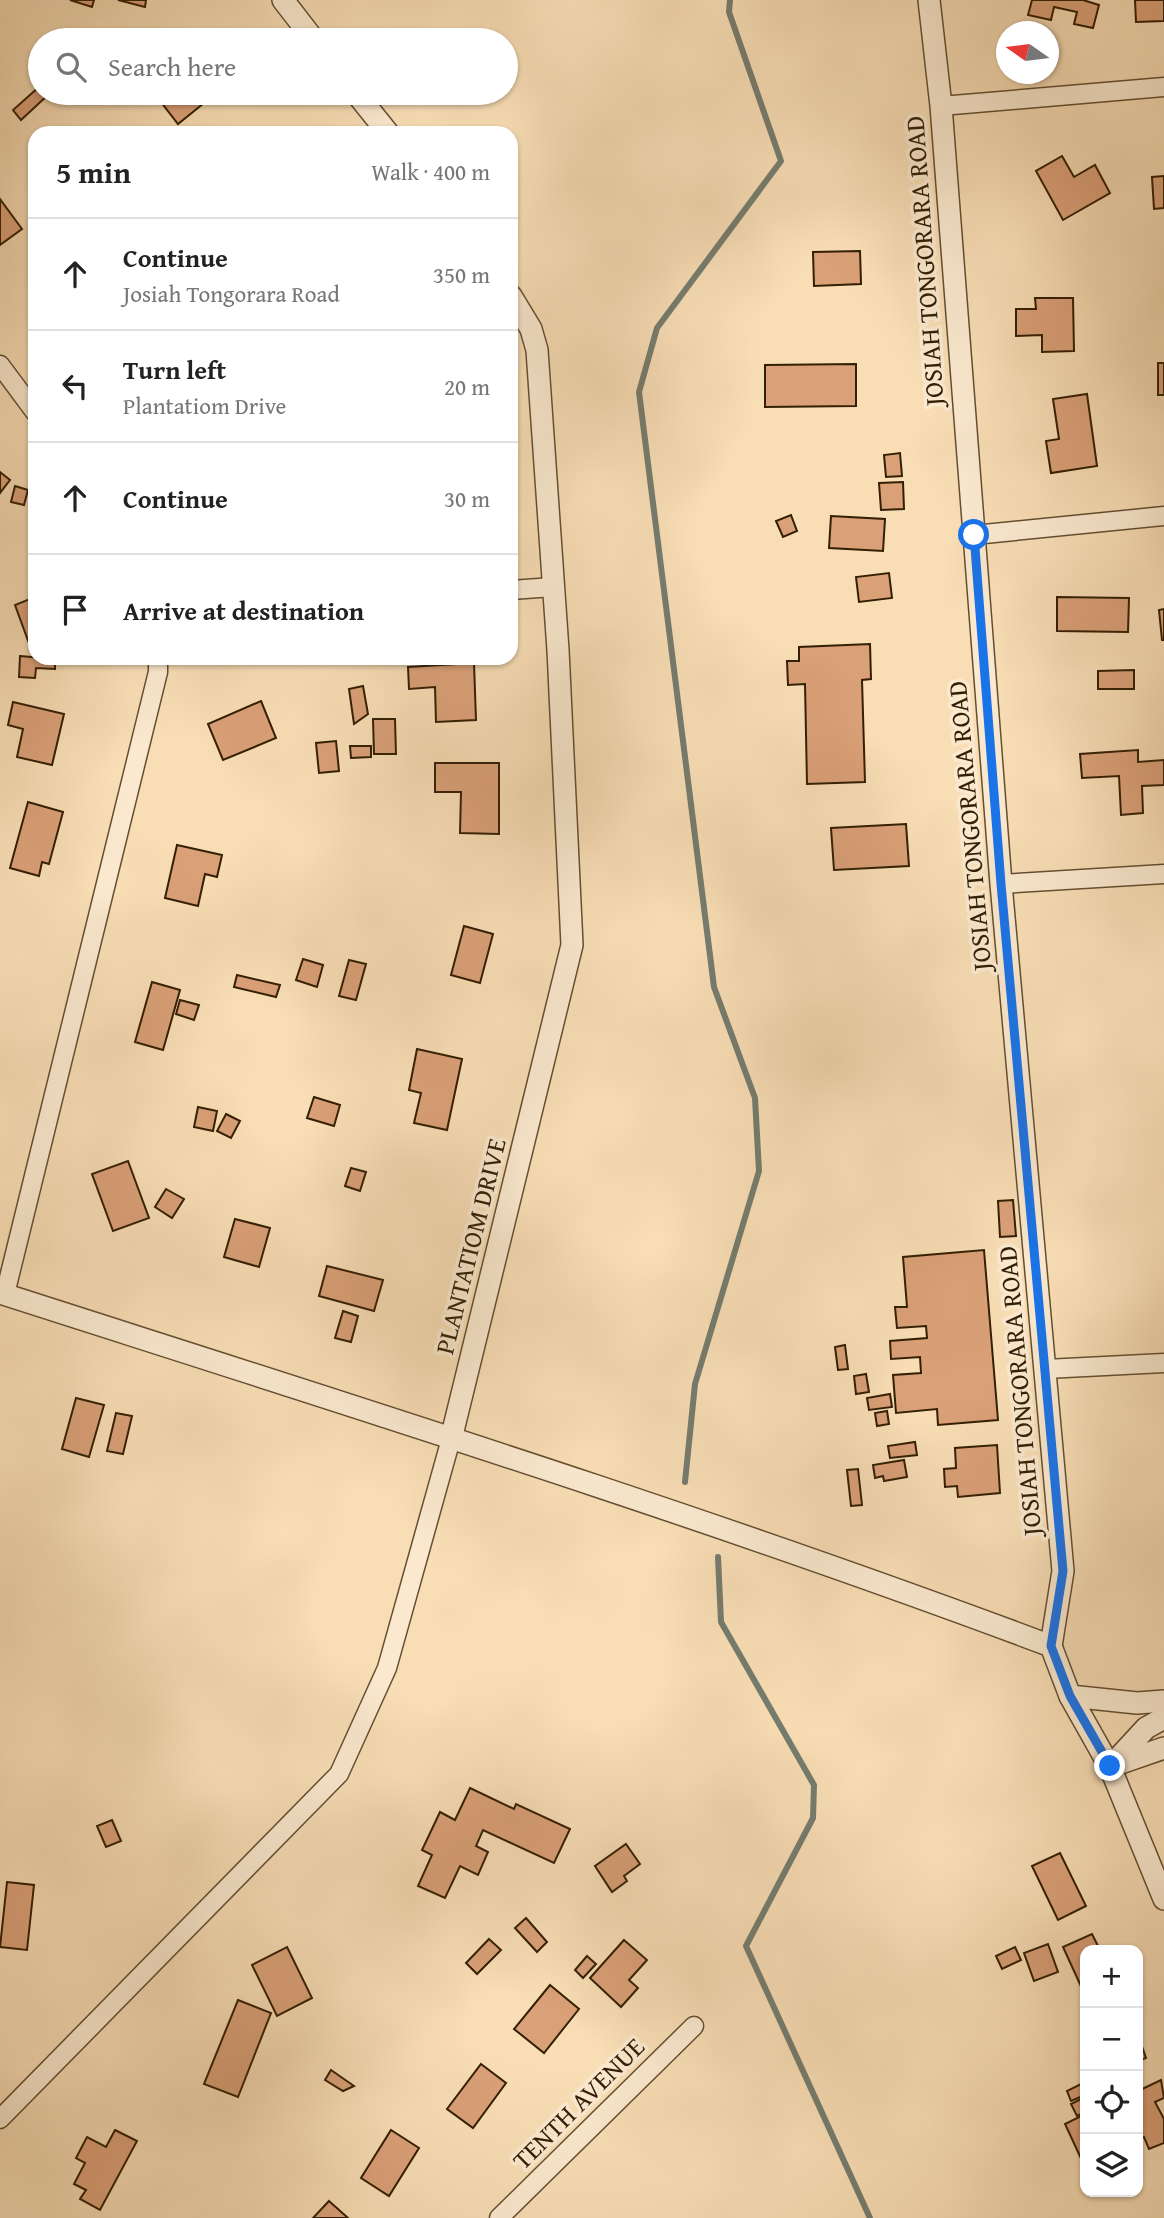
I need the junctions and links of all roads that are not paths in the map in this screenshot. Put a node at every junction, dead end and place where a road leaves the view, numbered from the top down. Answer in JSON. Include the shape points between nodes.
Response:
{"nodes":[{"id":1,"x":283,"y":0,"type":"edge"},
{"id":2,"x":929,"y":0,"type":"edge"},
{"id":3,"x":305,"y":28,"type":"edge"},
{"id":4,"x":1164,"y":87,"type":"edge"},
{"id":5,"x":366,"y":105,"type":"edge"},
{"id":6,"x":941,"y":106,"type":"junction"},
{"id":7,"x":382,"y":126,"type":"edge"},
{"id":8,"x":518,"y":308,"type":"edge"},
{"id":9,"x":0,"y":365,"type":"edge"},
{"id":10,"x":28,"y":403,"type":"edge"},
{"id":11,"x":1164,"y":516,"type":"edge"},
{"id":12,"x":974,"y":535,"type":"junction"},
{"id":13,"x":553,"y":587,"type":"junction"},
{"id":14,"x":518,"y":590,"type":"edge"},
{"id":15,"x":158,"y":665,"type":"edge"},
{"id":16,"x":1164,"y":874,"type":"edge"},
{"id":17,"x":1001,"y":884,"type":"junction"},
{"id":18,"x":2,"y":1293,"type":"edge"},
{"id":19,"x":1164,"y":1363,"type":"edge"},
{"id":20,"x":1046,"y":1369,"type":"junction"},
{"id":21,"x":451,"y":1439,"type":"junction"},
{"id":22,"x":1051,"y":1646,"type":"junction"},
{"id":23,"x":1070,"y":1696,"type":"junction"},
{"id":24,"x":1164,"y":1701,"type":"edge"},
{"id":25,"x":1164,"y":1718,"type":"edge"},
{"id":26,"x":1164,"y":1748,"type":"edge"},
{"id":27,"x":1110,"y":1766,"type":"junction"},
{"id":28,"x":1164,"y":1899,"type":"edge"},
{"id":29,"x":694,"y":2026,"type":"dead end"},
{"id":30,"x":0,"y":2119,"type":"edge"},
{"id":31,"x":499,"y":2218,"type":"edge"}],
"edges":[{"from":1,"to":3,"type":"street"},
{"from":2,"to":6,"type":"street","name":"JOSIAH TONGORARA ROAD"},
{"from":4,"to":6,"type":"street"},
{"from":5,"to":7,"type":"street"},
{"from":6,"to":12,"type":"street","name":"JOSIAH TONGORARA ROAD"},
{"from":8,"to":13,"type":"street","name":"PLANTATIOM DRIVE","via":[[537,350]]},
{"from":9,"to":10,"type":"street"},
{"from":11,"to":12,"type":"street"},
{"from":12,"to":17,"type":"street","name":"JOSIAH TONGORARA ROAD"},
{"from":13,"to":14,"type":"street"},
{"from":13,"to":21,"type":"street","name":"PLANTATIOM DRIVE","via":[[572,945]]},
{"from":15,"to":18,"type":"street"},
{"from":16,"to":17,"type":"street"},
{"from":17,"to":20,"type":"street","name":"JOSIAH TONGORARA ROAD"},
{"from":18,"to":21,"type":"street"},
{"from":19,"to":20,"type":"street"},
{"from":20,"to":22,"type":"street","name":"JOSIAH TONGORARA ROAD","via":[[1063,1571]]},
{"from":21,"to":22,"type":"street"},
{"from":21,"to":30,"type":"street","via":[[387,1668],[339,1774]]},
{"from":22,"to":23,"type":"street"},
{"from":23,"to":24,"type":"street"},
{"from":23,"to":27,"type":"street"},
{"from":25,"to":27,"type":"street","via":[[1146,1728]]},
{"from":26,"to":27,"type":"street"},
{"from":27,"to":28,"type":"street"},
{"from":29,"to":31,"type":"street","name":"TENTH AVENUE"}]}
